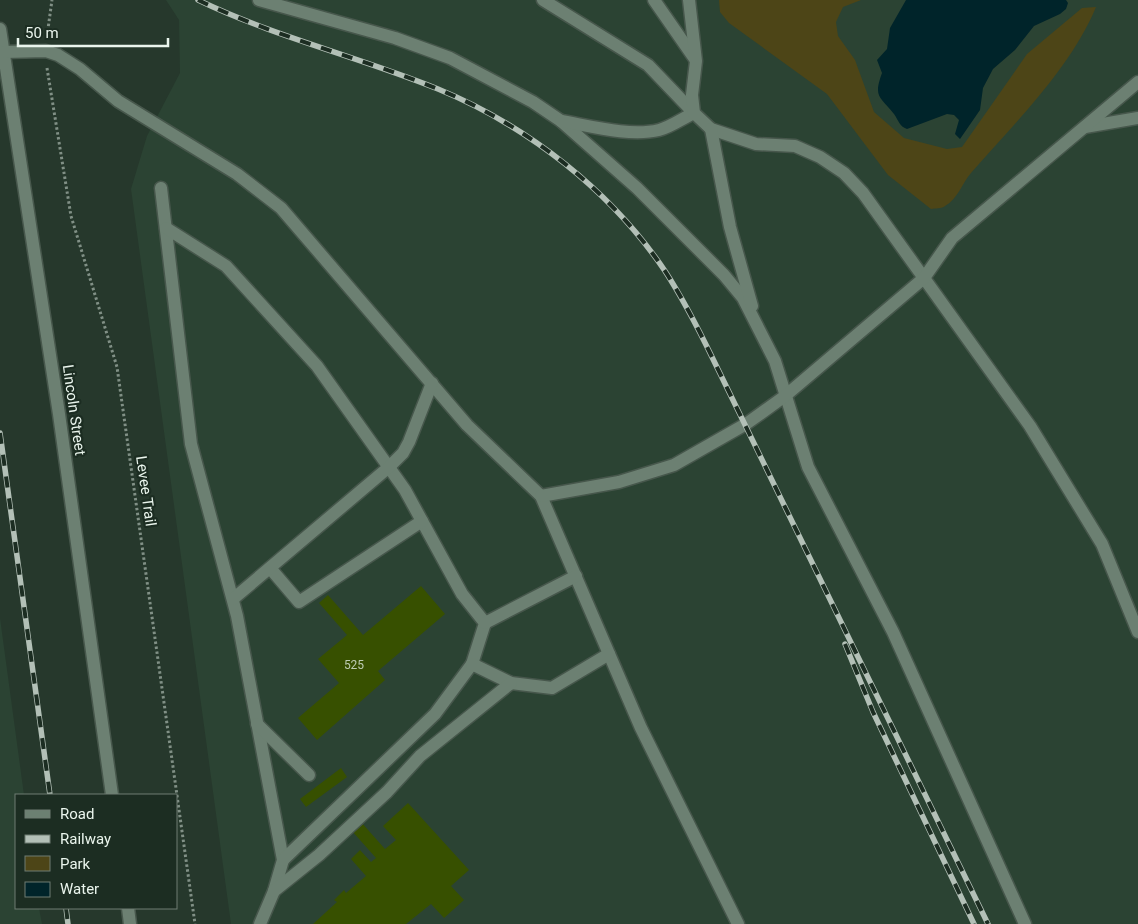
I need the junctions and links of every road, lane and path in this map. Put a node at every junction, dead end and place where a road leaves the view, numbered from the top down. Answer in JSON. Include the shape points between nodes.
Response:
{"nodes":[{"id":1,"x":52,"y":0,"type":"edge"},
{"id":2,"x":259,"y":0,"type":"edge"},
{"id":3,"x":543,"y":0,"type":"edge"},
{"id":4,"x":654,"y":0,"type":"edge"},
{"id":5,"x":689,"y":0,"type":"edge"},
{"id":6,"x":48,"y":21,"type":"dead end"},
{"id":7,"x":0,"y":29,"type":"edge"},
{"id":8,"x":4,"y":52,"type":"junction"},
{"id":9,"x":696,"y":61,"type":"junction"},
{"id":10,"x":46,"y":67,"type":"dead end"},
{"id":11,"x":1138,"y":82,"type":"edge"},
{"id":12,"x":694,"y":112,"type":"junction"},
{"id":13,"x":1138,"y":118,"type":"edge"},
{"id":14,"x":561,"y":121,"type":"junction"},
{"id":15,"x":1082,"y":127,"type":"junction"},
{"id":16,"x":711,"y":128,"type":"junction"},
{"id":17,"x":161,"y":188,"type":"dead end"},
{"id":18,"x":166,"y":228,"type":"junction"},
{"id":19,"x":924,"y":278,"type":"junction"},
{"id":20,"x":758,"y":324,"type":"junction"},
{"id":21,"x":432,"y":383,"type":"junction"},
{"id":22,"x":785,"y":396,"type":"junction"},
{"id":23,"x":389,"y":468,"type":"junction"},
{"id":24,"x":541,"y":496,"type":"junction"},
{"id":25,"x":422,"y":521,"type":"junction"},
{"id":26,"x":270,"y":568,"type":"junction"},
{"id":27,"x":576,"y":576,"type":"junction"},
{"id":28,"x":233,"y":599,"type":"junction"},
{"id":29,"x":485,"y":623,"type":"junction"},
{"id":30,"x":1138,"y":632,"type":"edge"},
{"id":31,"x":609,"y":654,"type":"junction"},
{"id":32,"x":472,"y":664,"type":"junction"},
{"id":33,"x":511,"y":683,"type":"junction"},
{"id":34,"x":257,"y":724,"type":"junction"},
{"id":35,"x":309,"y":775,"type":"dead end"},
{"id":36,"x":112,"y":794,"type":"edge"},
{"id":37,"x":177,"y":794,"type":"edge"},
{"id":38,"x":178,"y":803,"type":"edge"},
{"id":39,"x":282,"y":860,"type":"junction"},
{"id":40,"x":274,"y":891,"type":"junction"},
{"id":41,"x":128,"y":909,"type":"edge"},
{"id":42,"x":130,"y":924,"type":"edge"},
{"id":43,"x":195,"y":924,"type":"edge"},
{"id":44,"x":260,"y":924,"type":"edge"},
{"id":45,"x":738,"y":924,"type":"edge"},
{"id":46,"x":1025,"y":924,"type":"edge"}],
"edges":[{"from":1,"to":6,"type":"path"},
{"from":2,"to":14,"type":"street","via":[[394,38],[450,58],[506,85]]},
{"from":3,"to":12,"type":"street","via":[[648,65]]},
{"from":4,"to":9,"type":"street"},
{"from":5,"to":9,"type":"street"},
{"from":7,"to":8,"type":"street","name":"Lincoln Street"},
{"from":8,"to":21,"type":"street","via":[[46,51],[58,55],[118,101],[237,174],[281,208]]},
{"from":8,"to":36,"type":"street","name":"Lincoln Street"},
{"from":9,"to":12,"type":"street","via":[[692,95]]},
{"from":10,"to":37,"type":"path","name":"Levee Trail","via":[[70,216],[117,367]]},
{"from":11,"to":15,"type":"street"},
{"from":12,"to":14,"type":"street","via":[[660,130],[608,129]]},
{"from":12,"to":16,"type":"street"},
{"from":13,"to":15,"type":"street"},
{"from":14,"to":20,"type":"street","via":[[637,188],[724,275]]},
{"from":15,"to":19,"type":"street","via":[[952,238]]},
{"from":16,"to":19,"type":"street","via":[[756,144],[795,146],[844,173],[863,193]]},
{"from":16,"to":20,"type":"street","via":[[730,227]]},
{"from":17,"to":18,"type":"street"},
{"from":18,"to":23,"type":"street","via":[[226,266],[317,366]]},
{"from":18,"to":28,"type":"street","via":[[191,444]]},
{"from":19,"to":22,"type":"street"},
{"from":19,"to":30,"type":"street","via":[[1030,426],[1097,535]]},
{"from":20,"to":22,"type":"street"},
{"from":21,"to":23,"type":"street","via":[[409,442]]},
{"from":21,"to":24,"type":"street","via":[[467,424]]},
{"from":22,"to":24,"type":"street","via":[[746,424],[674,464],[619,482]]},
{"from":22,"to":46,"type":"street","via":[[808,467],[893,632]]},
{"from":23,"to":25,"type":"street"},
{"from":23,"to":26,"type":"street"},
{"from":24,"to":27,"type":"street"},
{"from":25,"to":26,"type":"street","via":[[300,602]]},
{"from":25,"to":29,"type":"street","via":[[462,594]]},
{"from":26,"to":28,"type":"street"},
{"from":27,"to":29,"type":"street"},
{"from":27,"to":31,"type":"street"},
{"from":28,"to":34,"type":"street"},
{"from":29,"to":32,"type":"street"},
{"from":31,"to":33,"type":"street","via":[[552,688]]},
{"from":31,"to":45,"type":"street","via":[[641,728]]},
{"from":32,"to":33,"type":"street"},
{"from":32,"to":39,"type":"street","via":[[435,714]]},
{"from":33,"to":40,"type":"street","via":[[420,756],[387,792],[319,855]]},
{"from":34,"to":35,"type":"street"},
{"from":34,"to":39,"type":"street"},
{"from":38,"to":43,"type":"path","name":"Levee Trail"},
{"from":39,"to":40,"type":"street"},
{"from":40,"to":44,"type":"street"},
{"from":41,"to":42,"type":"street"}]}
